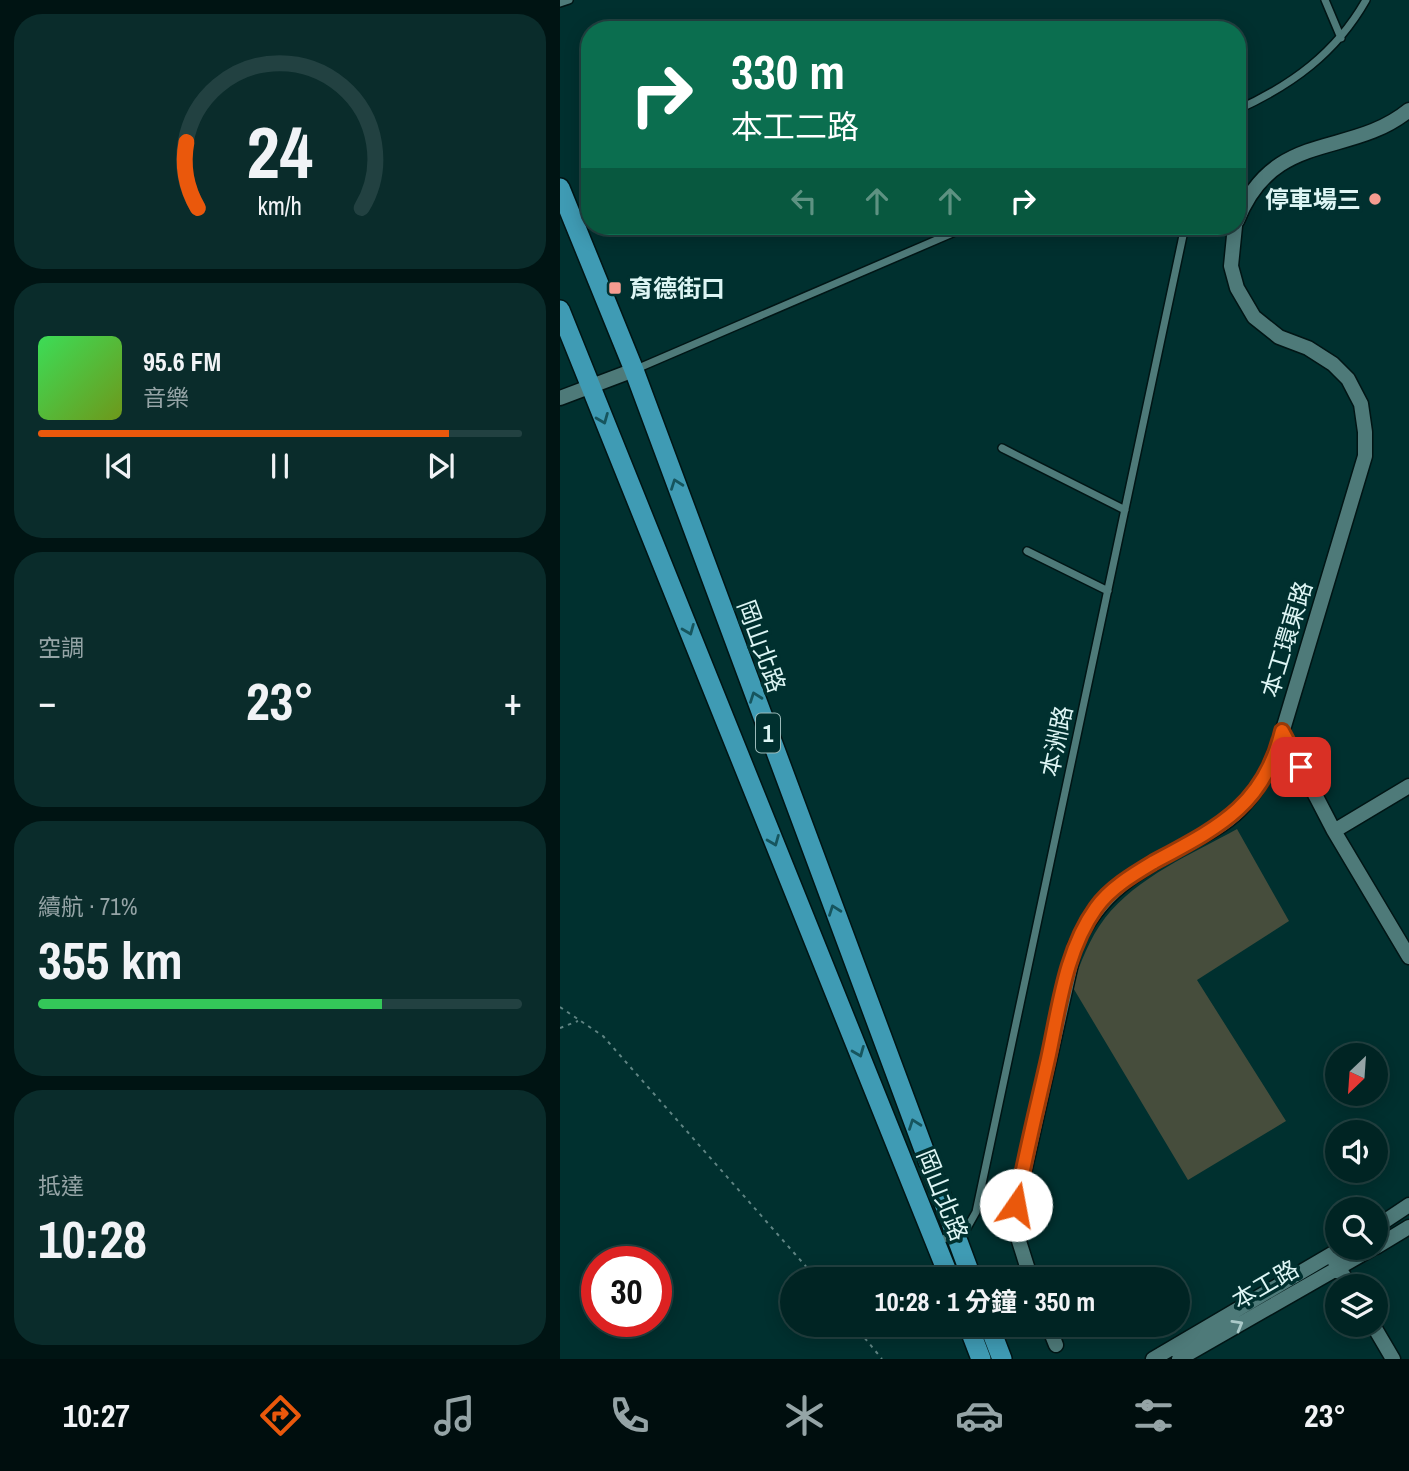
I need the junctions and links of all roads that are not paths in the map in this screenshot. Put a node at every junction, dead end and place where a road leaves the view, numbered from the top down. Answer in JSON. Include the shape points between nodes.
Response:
{"nodes":[{"id":1,"x":569,"y":0,"type":"edge"},
{"id":2,"x":1325,"y":0,"type":"edge"},
{"id":3,"x":1366,"y":0,"type":"edge"},
{"id":4,"x":560,"y":4,"type":"edge"},
{"id":5,"x":1341,"y":37,"type":"junction"},
{"id":6,"x":1246,"y":106,"type":"edge"},
{"id":7,"x":1409,"y":110,"type":"edge"},
{"id":8,"x":560,"y":188,"type":"edge"},
{"id":9,"x":1246,"y":206,"type":"edge"},
{"id":10,"x":948,"y":235,"type":"edge"},
{"id":11,"x":1183,"y":235,"type":"edge"},
{"id":12,"x":1234,"y":235,"type":"edge"},
{"id":13,"x":560,"y":310,"type":"edge"},
{"id":14,"x":634,"y":370,"type":"junction"},
{"id":15,"x":590,"y":387,"type":"junction"},
{"id":16,"x":560,"y":398,"type":"edge"},
{"id":17,"x":1002,"y":448,"type":"dead end"},
{"id":18,"x":1125,"y":510,"type":"junction"},
{"id":19,"x":1027,"y":551,"type":"dead end"},
{"id":20,"x":1108,"y":592,"type":"junction"},
{"id":21,"x":1282,"y":731,"type":"junction"},
{"id":22,"x":1409,"y":786,"type":"edge"},
{"id":23,"x":1334,"y":831,"type":"junction"},
{"id":24,"x":1409,"y":957,"type":"edge"},
{"id":25,"x":1409,"y":1205,"type":"edge"},
{"id":26,"x":1388,"y":1219,"type":"edge"},
{"id":27,"x":1409,"y":1227,"type":"edge"},
{"id":28,"x":955,"y":1235,"type":"junction"},
{"id":29,"x":1388,"y":1239,"type":"edge"},
{"id":30,"x":936,"y":1242,"type":"junction"},
{"id":31,"x":1325,"y":1257,"type":"edge"},
{"id":32,"x":1338,"y":1260,"type":"edge"},
{"id":33,"x":1352,"y":1260,"type":"edge"},
{"id":34,"x":945,"y":1267,"type":"edge"},
{"id":35,"x":967,"y":1267,"type":"edge"},
{"id":36,"x":1027,"y":1267,"type":"edge"},
{"id":37,"x":1339,"y":1268,"type":"junction"},
{"id":38,"x":1343,"y":1274,"type":"edge"},
{"id":39,"x":973,"y":1337,"type":"edge"},
{"id":40,"x":994,"y":1337,"type":"edge"},
{"id":41,"x":1053,"y":1337,"type":"edge"},
{"id":42,"x":1380,"y":1337,"type":"edge"},
{"id":43,"x":1056,"y":1345,"type":"dead end"},
{"id":44,"x":981,"y":1359,"type":"edge"},
{"id":45,"x":1002,"y":1359,"type":"edge"},
{"id":46,"x":1153,"y":1359,"type":"edge"},
{"id":47,"x":1179,"y":1359,"type":"edge"},
{"id":48,"x":1393,"y":1359,"type":"edge"}],
"edges":[{"from":1,"to":4,"type":"lane"},
{"from":2,"to":5,"type":"lane"},
{"from":3,"to":5,"type":"lane"},
{"from":5,"to":6,"type":"lane","via":[[1297,77]]},
{"from":7,"to":9,"type":"street","via":[[1367,135],[1319,145],[1287,158],[1258,186]]},
{"from":8,"to":14,"type":"main road","name":"岡山北路","number":"1"},
{"from":10,"to":14,"type":"lane"},
{"from":11,"to":18,"type":"lane","name":"本洲路"},
{"from":12,"to":21,"type":"street","name":"本工環東路","via":[[1231,266],[1237,288],[1254,317],[1279,337],[1308,348],[1348,379],[1361,404],[1365,432],[1365,456]]},
{"from":13,"to":15,"type":"main road","name":"岡山北路","number":"1"},
{"from":14,"to":15,"type":"street"},
{"from":28,"to":14,"type":"main road","name":"岡山北路","number":"1","one_way":true},
{"from":15,"to":16,"type":"street"},
{"from":15,"to":30,"type":"main road","name":"岡山北路","number":"1","one_way":true},
{"from":17,"to":18,"type":"lane"},
{"from":18,"to":20,"type":"lane","name":"本洲路"},
{"from":19,"to":20,"type":"lane"},
{"from":20,"to":28,"type":"lane","name":"本洲路","via":[[976,1212],[967,1228]]},
{"from":21,"to":23,"type":"street"},
{"from":21,"to":36,"type":"street","name":"本工環東路","via":[[1258,788],[1244,806],[1225,823],[1135,873],[1110,893],[1097,906],[1076,946],[1013,1222]]},
{"from":22,"to":23,"type":"street"},
{"from":23,"to":24,"type":"street"},
{"from":25,"to":26,"type":"street"},
{"from":27,"to":29,"type":"street","name":"本工路"},
{"from":28,"to":30,"type":"lane","name":"本洲路"},
{"from":28,"to":35,"type":"main road","name":"岡山北路","number":"1"},
{"from":30,"to":34,"type":"main road","name":"岡山北路","number":"1"},
{"from":31,"to":46,"type":"street","name":"本工路"},
{"from":32,"to":37,"type":"street"},
{"from":33,"to":37,"type":"street","name":"本工路"},
{"from":37,"to":38,"type":"street"},
{"from":47,"to":37,"type":"street","name":"本工路","one_way":true},
{"from":39,"to":44,"type":"main road"},
{"from":40,"to":45,"type":"main road"},
{"from":41,"to":43,"type":"street"},
{"from":42,"to":48,"type":"street"}]}
